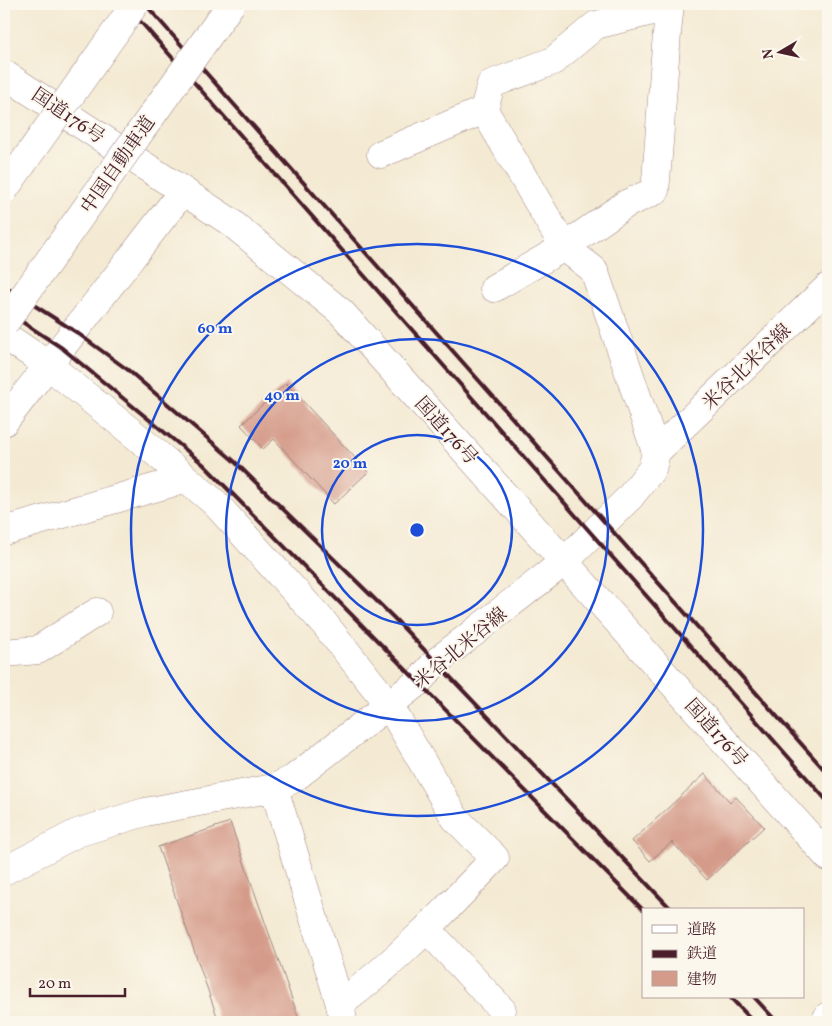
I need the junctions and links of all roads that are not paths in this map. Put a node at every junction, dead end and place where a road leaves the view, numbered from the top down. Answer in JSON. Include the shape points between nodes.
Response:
{"nodes":[{"id":1,"x":135,"y":4,"type":"edge"},
{"id":2,"x":231,"y":4,"type":"edge"},
{"id":3,"x":670,"y":5,"type":"edge"},
{"id":4,"x":4,"y":74,"type":"edge"},
{"id":5,"x":484,"y":110,"type":"junction"},
{"id":6,"x":381,"y":154,"type":"dead end"},
{"id":7,"x":4,"y":190,"type":"edge"},
{"id":8,"x":183,"y":191,"type":"junction"},
{"id":9,"x":564,"y":247,"type":"junction"},
{"id":10,"x":828,"y":287,"type":"edge"},
{"id":11,"x":494,"y":288,"type":"dead end"},
{"id":12,"x":4,"y":324,"type":"edge"},
{"id":13,"x":4,"y":335,"type":"edge"},
{"id":14,"x":48,"y":365,"type":"junction"},
{"id":15,"x":4,"y":422,"type":"edge"},
{"id":16,"x":656,"y":452,"type":"junction"},
{"id":17,"x":186,"y":479,"type":"junction"},
{"id":18,"x":4,"y":531,"type":"edge"},
{"id":19,"x":565,"y":561,"type":"junction"},
{"id":20,"x":97,"y":612,"type":"dead end"},
{"id":21,"x":4,"y":653,"type":"edge"},
{"id":22,"x":389,"y":705,"type":"junction"},
{"id":23,"x":274,"y":788,"type":"junction"},
{"id":24,"x":828,"y":856,"type":"edge"},
{"id":25,"x":4,"y":871,"type":"edge"},
{"id":26,"x":428,"y":930,"type":"junction"},
{"id":27,"x":502,"y":1010,"type":"dead end"},
{"id":28,"x":342,"y":1013,"type":"edge"},
{"id":29,"x":828,"y":1016,"type":"edge"},
{"id":30,"x":825,"y":1022,"type":"edge"}],
"edges":[{"from":1,"to":7,"type":"main road","bridge":true},
{"from":2,"to":12,"type":"main road","name":"中国自動車道","bridge":true},
{"from":3,"to":5,"type":"main road","via":[[596,25],[553,61],[491,84]]},
{"from":3,"to":9,"type":"main road","via":[[662,71],[655,191],[626,204]]},
{"from":4,"to":8,"type":"main road","name":"国道176号"},
{"from":5,"to":6,"type":"main road"},
{"from":5,"to":9,"type":"main road"},
{"from":8,"to":14,"type":"main road"},
{"from":8,"to":19,"type":"main road","name":"国道176号","via":[[229,221],[341,312]]},
{"from":9,"to":11,"type":"main road"},
{"from":9,"to":16,"type":"main road","via":[[594,270]]},
{"from":10,"to":16,"type":"main road","name":"米谷北米谷線"},
{"from":13,"to":14,"type":"main road"},
{"from":14,"to":15,"type":"main road"},
{"from":14,"to":17,"type":"main road"},
{"from":16,"to":19,"type":"main road","name":"米谷北米谷線","via":[[652,469],[630,497]]},
{"from":17,"to":18,"type":"main road"},
{"from":17,"to":22,"type":"main road","via":[[214,503],[324,622]]},
{"from":19,"to":22,"type":"main road","name":"米谷北米谷線","via":[[436,662],[418,682]]},
{"from":19,"to":24,"type":"main road","name":"国道176号"},
{"from":20,"to":21,"type":"main road","via":[[38,650]]},
{"from":22,"to":23,"type":"main road","name":"米谷北米谷線","via":[[293,779]]},
{"from":22,"to":26,"type":"main road","via":[[455,818],[495,858]]},
{"from":23,"to":25,"type":"main road","name":"米谷北米谷線","via":[[145,812],[86,830]]},
{"from":23,"to":28,"type":"main road"},
{"from":26,"to":27,"type":"main road"},
{"from":26,"to":28,"type":"main road","via":[[367,984]]},
{"from":29,"to":30,"type":"main road"}]}
